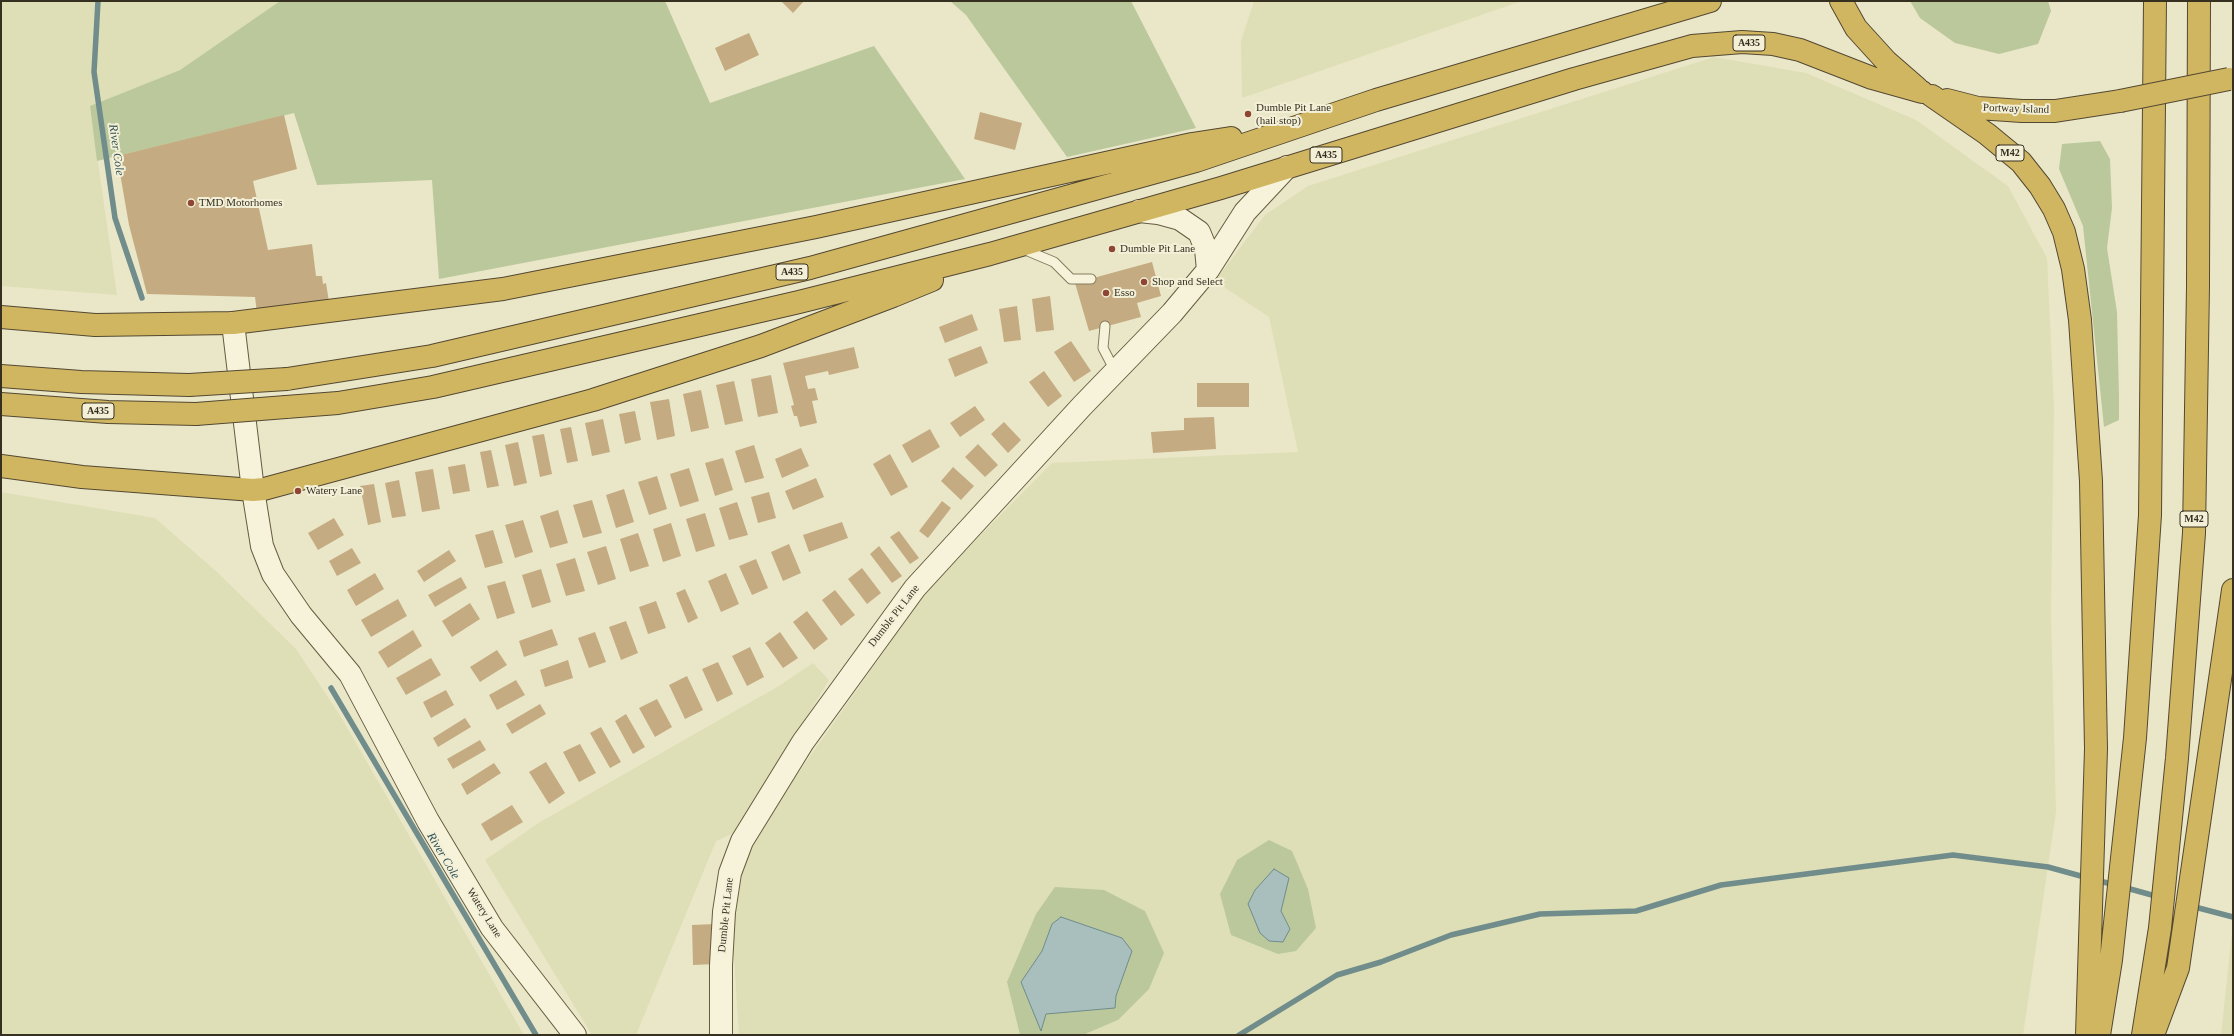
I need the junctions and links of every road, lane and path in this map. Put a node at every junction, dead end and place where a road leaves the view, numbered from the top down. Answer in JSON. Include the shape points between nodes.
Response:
{"nodes":[{"id":1,"x":1710,"y":1,"type":"edge"},
{"id":2,"x":1841,"y":1,"type":"edge"},
{"id":3,"x":2155,"y":1,"type":"edge"},
{"id":4,"x":2199,"y":1,"type":"edge"},
{"id":5,"x":2231,"y":79,"type":"edge"},
{"id":6,"x":1927,"y":94,"type":"junction"},
{"id":7,"x":1288,"y":129,"type":"junction"},
{"id":8,"x":1287,"y":167,"type":"junction"},
{"id":9,"x":1139,"y":211,"type":"junction"},
{"id":10,"x":1017,"y":247,"type":"junction"},
{"id":11,"x":990,"y":254,"type":"junction"},
{"id":12,"x":1208,"y":270,"type":"junction"},
{"id":13,"x":1091,"y":280,"type":"dead end"},
{"id":14,"x":1,"y":317,"type":"edge"},
{"id":15,"x":233,"y":323,"type":"junction"},
{"id":16,"x":1105,"y":326,"type":"dead end"},
{"id":17,"x":1115,"y":371,"type":"junction"},
{"id":18,"x":1,"y":376,"type":"edge"},
{"id":19,"x":1,"y":404,"type":"edge"},
{"id":20,"x":1,"y":466,"type":"edge"},
{"id":21,"x":253,"y":490,"type":"junction"},
{"id":22,"x":2233,"y":590,"type":"edge"},
{"id":23,"x":575,"y":1035,"type":"edge"},
{"id":24,"x":721,"y":1035,"type":"edge"},
{"id":25,"x":2087,"y":1035,"type":"edge"},
{"id":26,"x":2099,"y":1035,"type":"edge"},
{"id":27,"x":2143,"y":1035,"type":"edge"},
{"id":28,"x":2153,"y":1035,"type":"edge"}],
"edges":[{"from":1,"to":7,"type":"highway","number":"A435"},
{"from":2,"to":6,"type":"highway","name":"Portway Island","via":[[1856,28],[1886,61]]},
{"from":3,"to":26,"type":"highway","via":[[2150,515],[2135,738],[2111,960]]},
{"from":4,"to":27,"type":"highway","number":"M42","via":[[2194,533],[2177,758],[2160,928]]},
{"from":5,"to":6,"type":"highway","name":"Portway Island","bridge":true,"via":[[2056,111],[1978,108]]},
{"from":6,"to":8,"type":"highway","number":"A435","via":[[1872,78],[1800,50],[1772,44],[1716,43],[1692,46],[1574,79]]},
{"from":6,"to":25,"type":"highway","number":"M42","via":[[1987,134],[2021,162],[2054,209],[2064,232],[2073,269],[2080,320],[2090,481],[2096,749]]},
{"from":7,"to":15,"type":"highway","via":[[1192,144],[816,227],[503,289]]},
{"from":7,"to":18,"type":"highway","number":"A435","bridge":true,"via":[[1196,160],[810,268],[432,356],[287,379],[189,385],[81,382]]},
{"from":8,"to":9,"type":"highway","number":"A435"},
{"from":8,"to":12,"type":"street","name":"Dumble Pit Lane","via":[[1245,212]]},
{"from":9,"to":10,"type":"highway","number":"A435"},
{"from":9,"to":12,"type":"street","via":[[1180,219],[1199,232],[1206,249]]},
{"from":10,"to":11,"type":"highway","number":"A435"},
{"from":10,"to":13,"type":"lane","via":[[1054,262],[1071,279]]},
{"from":11,"to":19,"type":"highway","number":"A435","bridge":true,"via":[[799,302],[433,387],[338,403],[196,414],[108,412]]},
{"from":11,"to":21,"type":"highway","via":[[893,296],[738,354],[586,402],[371,461]]},
{"from":12,"to":17,"type":"street","name":"Dumble Pit Lane","via":[[1172,313]]},
{"from":14,"to":15,"type":"highway","via":[[95,324]]},
{"from":15,"to":21,"type":"street","name":"Watery Lane"},
{"from":16,"to":17,"type":"lane","via":[[1103,348]]},
{"from":17,"to":24,"type":"street","name":"Dumble Pit Lane","via":[[915,588],[803,742],[742,841],[726,889],[721,965]]},
{"from":20,"to":21,"type":"highway","via":[[82,477]]},
{"from":21,"to":23,"type":"street","name":"Watery Lane","via":[[262,546],[273,574],[301,615],[350,674],[428,821],[492,928]]},
{"from":22,"to":28,"type":"highway","via":[[2178,968]]}]}
